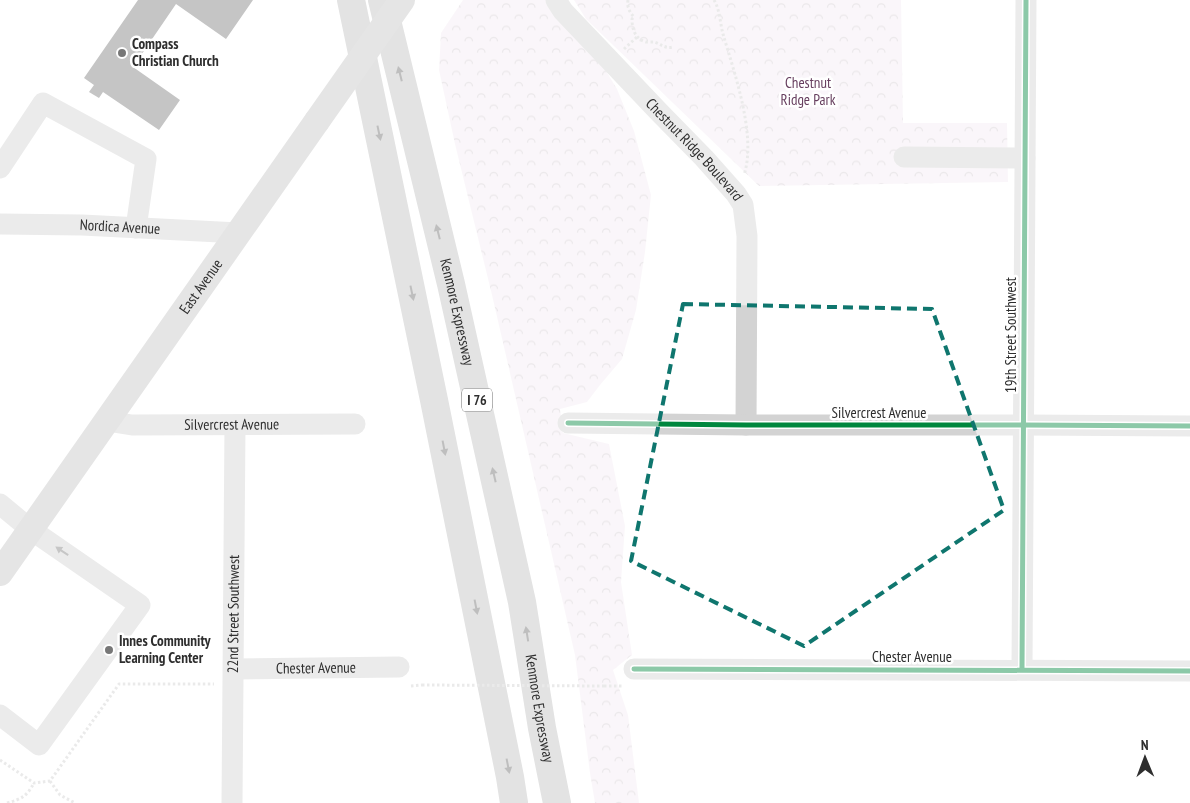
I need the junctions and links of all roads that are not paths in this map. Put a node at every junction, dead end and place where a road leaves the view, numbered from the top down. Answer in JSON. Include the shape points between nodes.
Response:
{"nodes":[{"id":1,"x":351,"y":0,"type":"edge"},
{"id":2,"x":382,"y":0,"type":"edge"},
{"id":3,"x":402,"y":0,"type":"edge"},
{"id":4,"x":556,"y":0,"type":"edge"},
{"id":5,"x":1026,"y":0,"type":"edge"},
{"id":6,"x":904,"y":157,"type":"dead end"},
{"id":7,"x":1025,"y":158,"type":"junction"},
{"id":8,"x":0,"y":168,"type":"edge"},
{"id":9,"x":0,"y":224,"type":"edge"},
{"id":10,"x":136,"y":228,"type":"junction"},
{"id":11,"x":239,"y":233,"type":"junction"},
{"id":12,"x":107,"y":421,"type":"junction"},
{"id":13,"x":568,"y":423,"type":"dead end"},
{"id":14,"x":355,"y":424,"type":"dead end"},
{"id":15,"x":235,"y":425,"type":"junction"},
{"id":16,"x":746,"y":425,"type":"junction"},
{"id":17,"x":1023,"y":425,"type":"junction"},
{"id":18,"x":1190,"y":426,"type":"edge"},
{"id":19,"x":0,"y":504,"type":"edge"},
{"id":20,"x":30,"y":530,"type":"junction"},
{"id":21,"x":0,"y":573,"type":"edge"},
{"id":22,"x":399,"y":667,"type":"dead end"},
{"id":23,"x":234,"y":669,"type":"junction"},
{"id":24,"x":634,"y":669,"type":"dead end"},
{"id":25,"x":1022,"y":669,"type":"junction"},
{"id":26,"x":1190,"y":671,"type":"edge"},
{"id":27,"x":0,"y":715,"type":"edge"},
{"id":28,"x":232,"y":803,"type":"edge"},
{"id":29,"x":514,"y":803,"type":"edge"},
{"id":30,"x":557,"y":803,"type":"edge"}],
"edges":[{"from":1,"to":29,"type":"highway","one_way":true},
{"from":30,"to":2,"type":"highway","name":"Kenmore Expressway","number":"I 76","one_way":true,"via":[[522,602],[451,284]]},
{"from":3,"to":11,"type":"main road","name":"East Avenue","bridge":true},
{"from":4,"to":16,"type":"street","name":"Chestnut Ridge Boulevard","via":[[704,158],[743,205],[747,236]]},
{"from":5,"to":7,"type":"street","name":"19th Street Southwest"},
{"from":6,"to":7,"type":"street"},
{"from":7,"to":17,"type":"street","name":"19th Street Southwest"},
{"from":8,"to":10,"type":"street","via":[[43,103],[146,159]]},
{"from":9,"to":10,"type":"street","name":"Nordica Avenue"},
{"from":10,"to":11,"type":"street","name":"Nordica Avenue"},
{"from":11,"to":12,"type":"main road","name":"East Avenue"},
{"from":12,"to":15,"type":"street","name":"Silvercrest Avenue","via":[[132,425]]},
{"from":12,"to":20,"type":"main road","name":"East Avenue"},
{"from":13,"to":16,"type":"street","name":"Silvercrest Avenue"},
{"from":14,"to":15,"type":"street","name":"Silvercrest Avenue"},
{"from":15,"to":23,"type":"street","name":"22nd Street Southwest"},
{"from":16,"to":17,"type":"street","name":"Silvercrest Avenue"},
{"from":17,"to":18,"type":"street","name":"Silvercrest Avenue"},
{"from":17,"to":25,"type":"street","name":"19th Street Southwest"},
{"from":19,"to":20,"type":"street"},
{"from":20,"to":21,"type":"main road","name":"East Avenue"},
{"from":27,"to":20,"type":"street","one_way":true,"via":[[39,745],[140,605]]},
{"from":22,"to":23,"type":"street","name":"Chester Avenue"},
{"from":23,"to":28,"type":"street","name":"22nd Street Southwest"},
{"from":24,"to":25,"type":"street","name":"Chester Avenue"},
{"from":25,"to":26,"type":"street","name":"Chester Avenue"}]}
